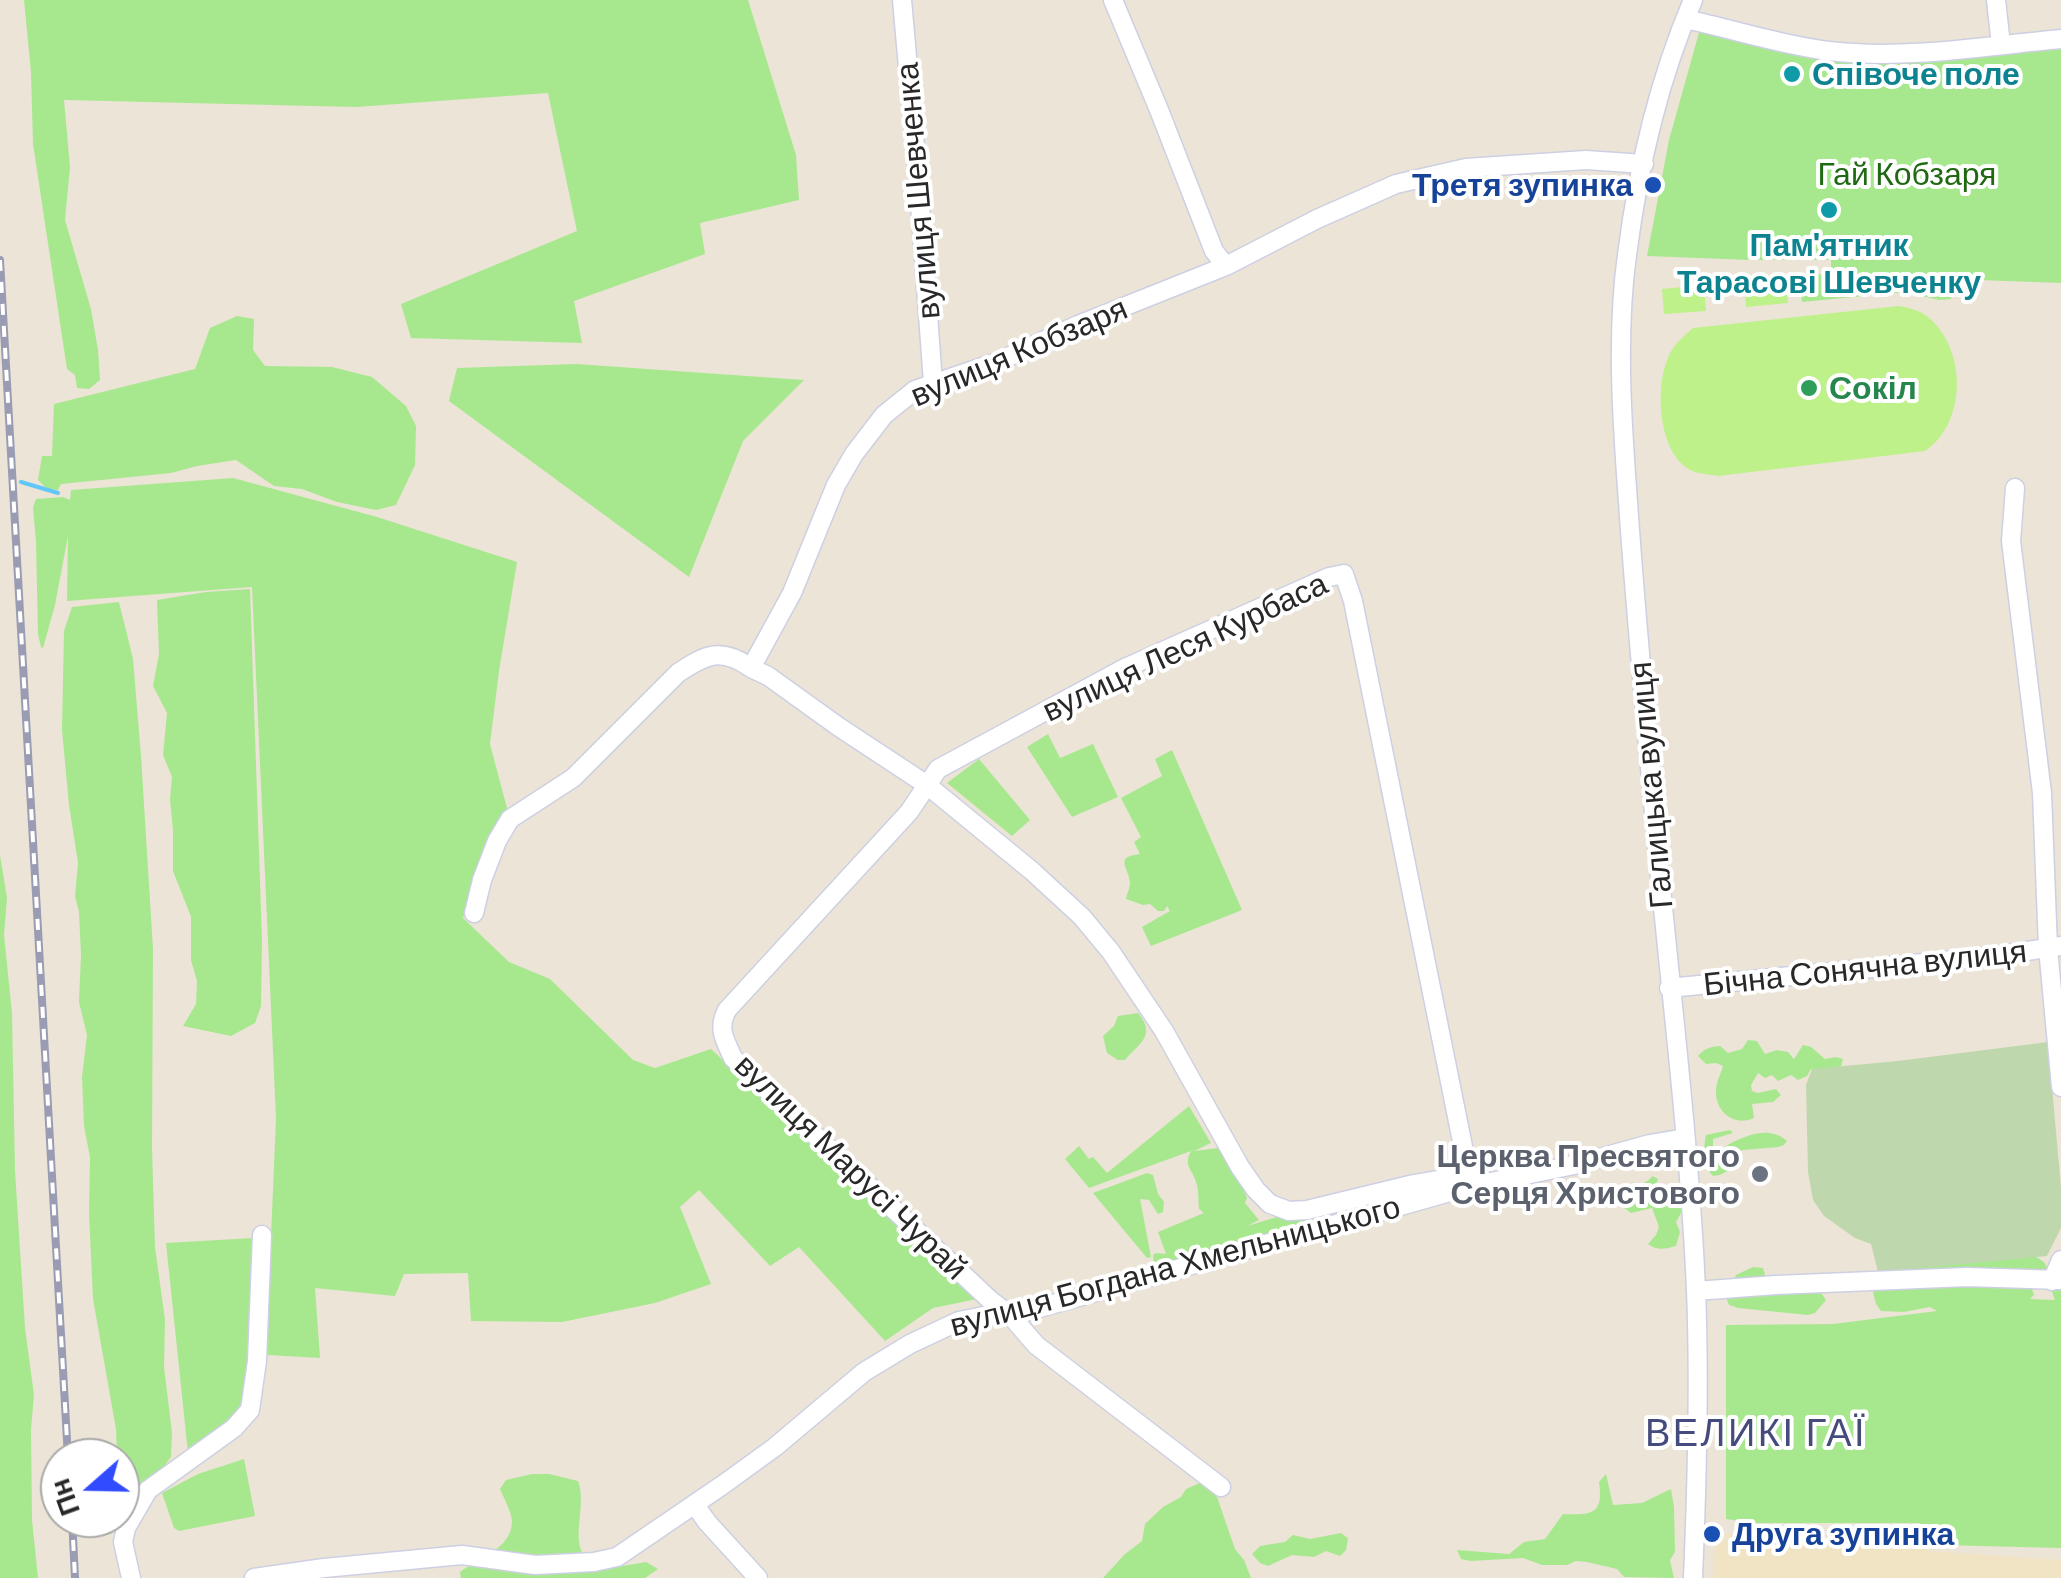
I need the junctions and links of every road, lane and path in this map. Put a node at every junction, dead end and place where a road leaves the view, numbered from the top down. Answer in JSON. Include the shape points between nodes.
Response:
{"nodes":[{"id":1,"x":902,"y":0,"type":"edge"},
{"id":2,"x":1113,"y":0,"type":"edge"},
{"id":3,"x":1693,"y":0,"type":"edge"},
{"id":4,"x":1996,"y":0,"type":"edge"},
{"id":5,"x":1685,"y":19,"type":"junction"},
{"id":6,"x":2061,"y":40,"type":"edge"},
{"id":7,"x":2001,"y":45,"type":"junction"},
{"id":8,"x":1644,"y":164,"type":"junction"},
{"id":9,"x":1226,"y":266,"type":"junction"},
{"id":10,"x":933,"y":382,"type":"junction"},
{"id":11,"x":2015,"y":488,"type":"dead end"},
{"id":12,"x":751,"y":668,"type":"junction"},
{"id":13,"x":927,"y":784,"type":"junction"},
{"id":14,"x":474,"y":913,"type":"dead end"},
{"id":15,"x":2054,"y":947,"type":"edge"},
{"id":16,"x":1670,"y":988,"type":"junction"},
{"id":17,"x":721,"y":1032,"type":"joint"},
{"id":18,"x":2061,"y":1087,"type":"edge"},
{"id":19,"x":1685,"y":1138,"type":"junction"},
{"id":20,"x":1471,"y":1186,"type":"junction"},
{"id":21,"x":262,"y":1235,"type":"dead end"},
{"id":22,"x":2061,"y":1260,"type":"edge"},
{"id":23,"x":2056,"y":1281,"type":"edge"},
{"id":24,"x":1696,"y":1291,"type":"junction"},
{"id":25,"x":1011,"y":1316,"type":"junction"},
{"id":26,"x":1221,"y":1487,"type":"dead end"},
{"id":27,"x":696,"y":1504,"type":"junction"},
{"id":28,"x":131,"y":1578,"type":"edge"},
{"id":29,"x":254,"y":1578,"type":"edge"},
{"id":30,"x":758,"y":1578,"type":"edge"},
{"id":31,"x":1693,"y":1578,"type":"edge"}],
"edges":[{"from":1,"to":10,"type":"street","name":"вулиця Шевченка"},
{"from":2,"to":9,"type":"street","via":[[1214,251]]},
{"from":3,"to":5,"type":"street","name":"Галицька вулиця"},
{"from":4,"to":7,"type":"street"},
{"from":5,"to":7,"type":"street","via":[[1827,50]]},
{"from":5,"to":8,"type":"street","name":"Галицька вулиця"},
{"from":6,"to":7,"type":"street"},
{"from":8,"to":9,"type":"street","name":"вулиця Кобзаря","via":[[1586,160],[1466,168],[1396,184]]},
{"from":8,"to":16,"type":"street","name":"Галицька вулиця","via":[[1626,256],[1622,416]]},
{"from":9,"to":10,"type":"street","name":"вулиця Кобзаря"},
{"from":10,"to":12,"type":"street","name":"вулиця Кобзаря","via":[[884,415],[854,454]]},
{"from":11,"to":15,"type":"street","via":[[2011,541]]},
{"from":12,"to":13,"type":"street"},
{"from":12,"to":14,"type":"street","via":[[736,657],[713,654],[693,662],[573,778],[510,819]]},
{"from":13,"to":17,"type":"street","name":"вулиця Леся Курбаса","via":[[909,812],[727,1010]]},
{"from":13,"to":20,"type":"street","via":[[1032,871],[1111,952],[1240,1167],[1270,1204],[1307,1210],[1455,1177]]},
{"from":13,"to":20,"type":"street","name":"вулиця Леся Курбаса","via":[[938,769],[1124,668],[1344,574]]},
{"from":15,"to":16,"type":"street","name":"Бічна Сонячна вулиця"},
{"from":15,"to":18,"type":"street"},
{"from":16,"to":19,"type":"street","name":"Галицька вулиця"},
{"from":17,"to":25,"type":"street","name":"вулиця Марусі Чурай","via":[[733,1058]]},
{"from":19,"to":20,"type":"street","name":"вулиця Богдана Хмельницького"},
{"from":19,"to":24,"type":"street","name":"Галицька вулиця"},
{"from":20,"to":25,"type":"street","name":"вулиця Богдана Хмельницького"},
{"from":21,"to":28,"type":"street","via":[[250,1410],[148,1490],[123,1542]]},
{"from":22,"to":23,"type":"street"},
{"from":23,"to":24,"type":"street","via":[[1967,1278]]},
{"from":24,"to":31,"type":"street","name":"Галицька вулиця"},
{"from":25,"to":26,"type":"street","name":"вулиця Марусі Чурай","via":[[1036,1344]]},
{"from":25,"to":27,"type":"street","name":"вулиця Богдана Хмельницького","via":[[960,1321],[910,1344],[864,1372]]},
{"from":27,"to":29,"type":"street","name":"вулиця Богдана Хмельницького","via":[[617,1557],[594,1562],[534,1565],[462,1555]]},
{"from":27,"to":30,"type":"street"}]}
